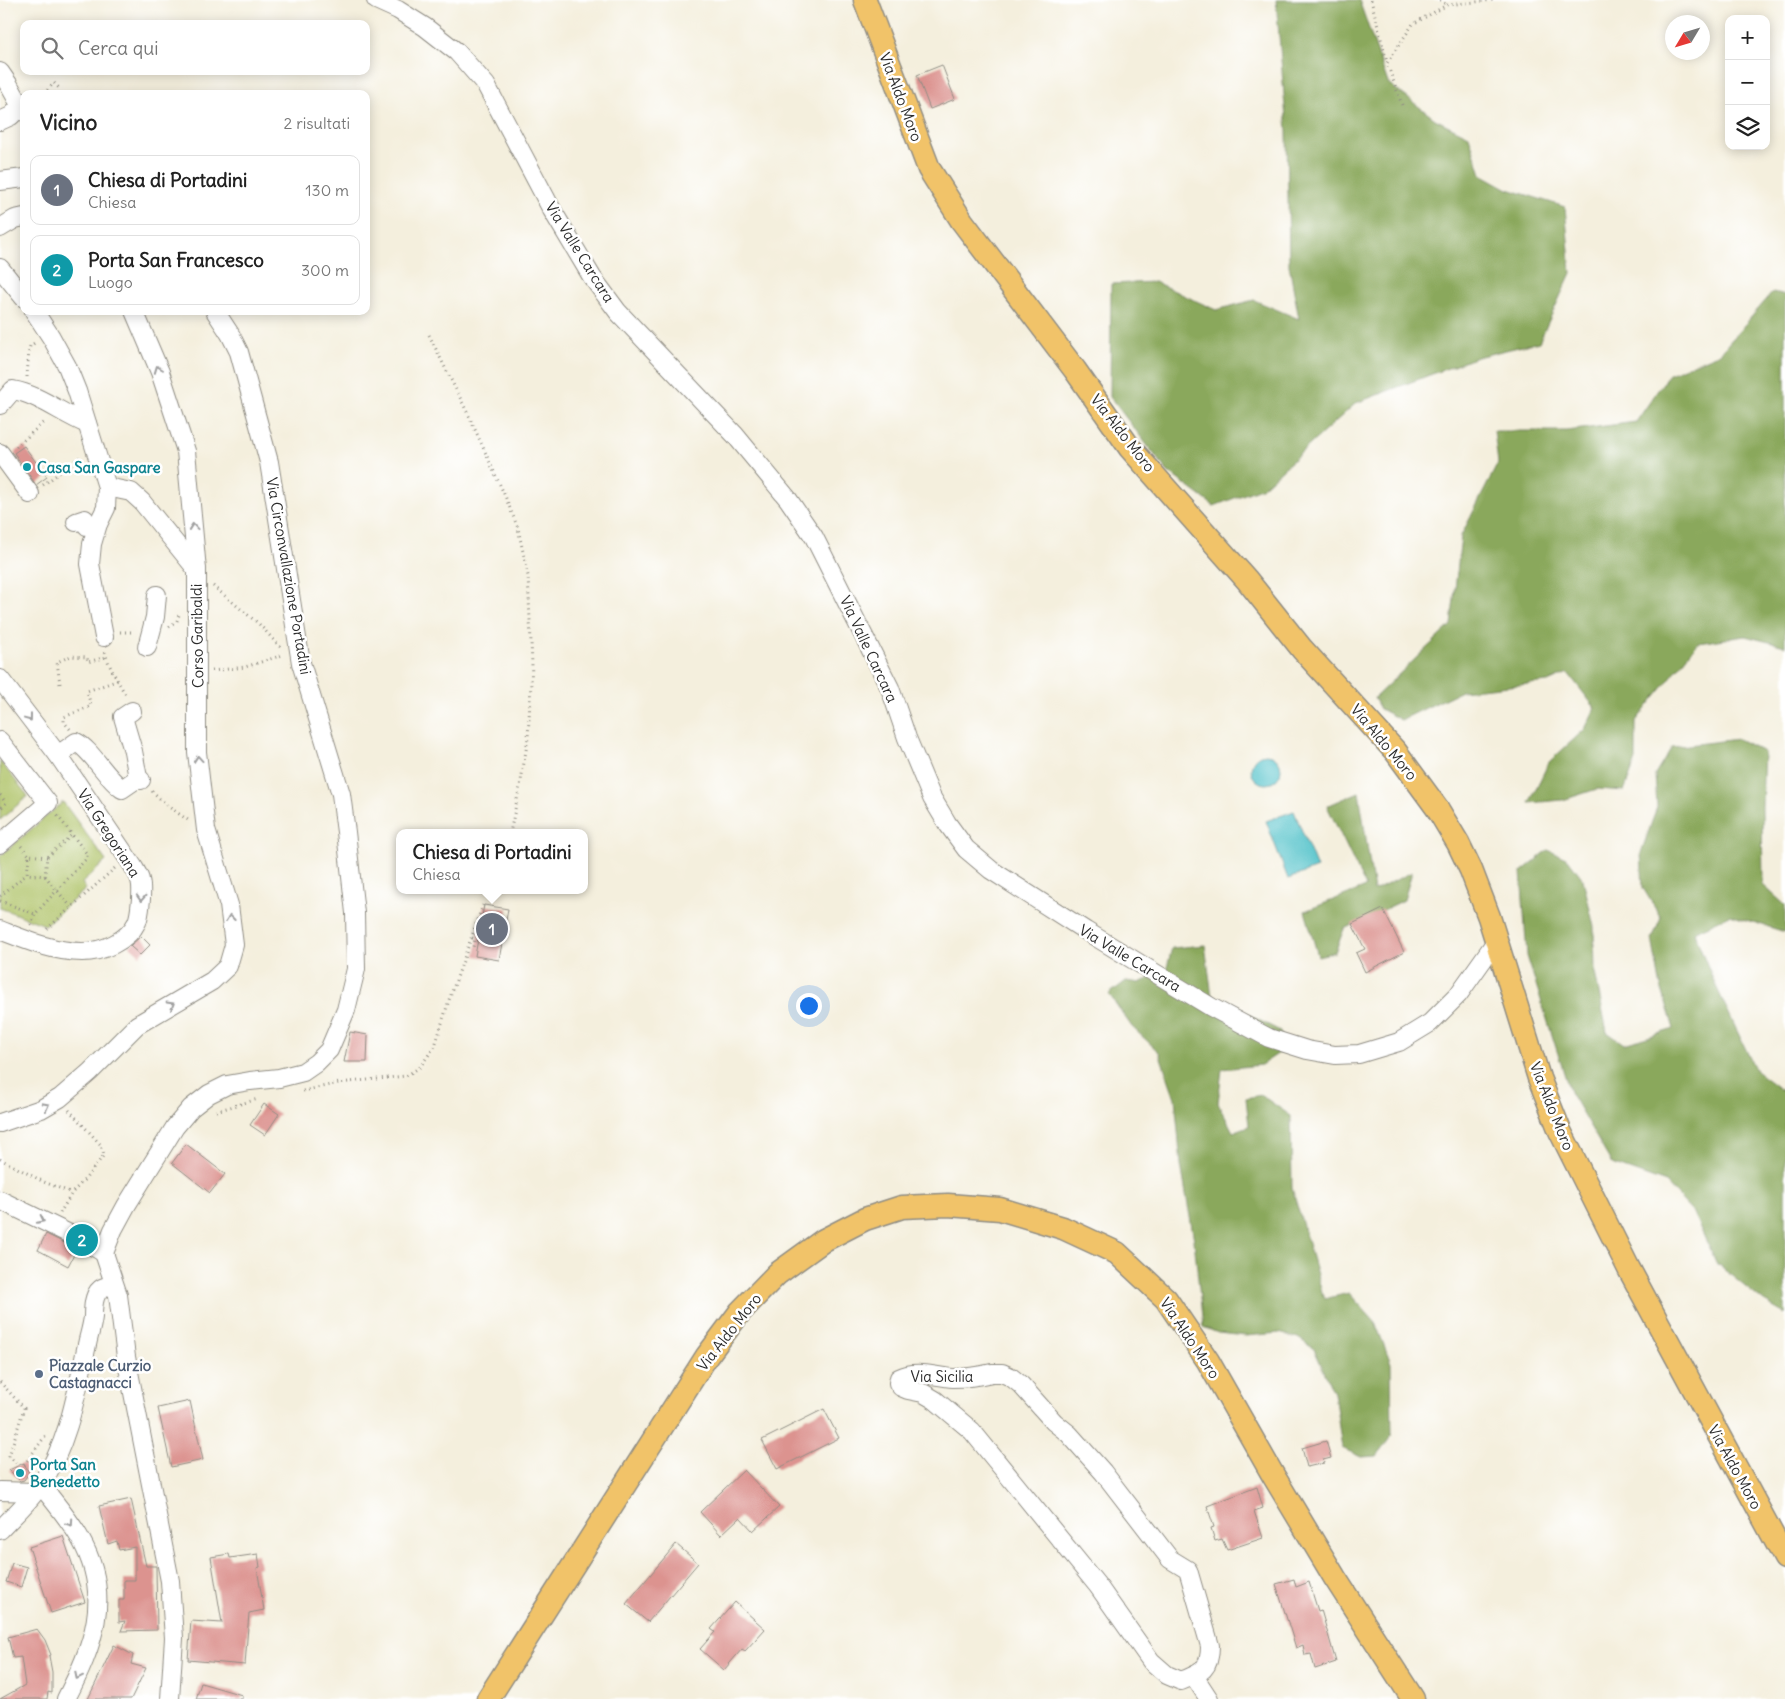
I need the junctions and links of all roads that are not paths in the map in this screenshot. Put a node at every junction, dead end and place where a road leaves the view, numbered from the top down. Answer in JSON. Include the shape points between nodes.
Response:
{"nodes":[{"id":1,"x":376,"y":0,"type":"edge"},
{"id":2,"x":865,"y":0,"type":"edge"},
{"id":3,"x":0,"y":72,"type":"edge"},
{"id":4,"x":20,"y":105,"type":"edge"},
{"id":5,"x":20,"y":110,"type":"edge"},
{"id":6,"x":0,"y":120,"type":"edge"},
{"id":7,"x":20,"y":178,"type":"edge"},
{"id":8,"x":0,"y":180,"type":"edge"},
{"id":9,"x":20,"y":218,"type":"edge"},
{"id":10,"x":0,"y":228,"type":"edge"},
{"id":11,"x":0,"y":268,"type":"edge"},
{"id":12,"x":20,"y":293,"type":"edge"},
{"id":13,"x":37,"y":315,"type":"edge"},
{"id":14,"x":136,"y":315,"type":"edge"},
{"id":15,"x":218,"y":315,"type":"edge"},
{"id":16,"x":0,"y":405,"type":"edge"},
{"id":17,"x":88,"y":424,"type":"junction"},
{"id":18,"x":6,"y":452,"type":"edge"},
{"id":19,"x":107,"y":487,"type":"junction"},
{"id":20,"x":30,"y":494,"type":"dead end"},
{"id":21,"x":76,"y":522,"type":"dead end"},
{"id":22,"x":98,"y":524,"type":"junction"},
{"id":23,"x":202,"y":576,"type":"junction"},
{"id":24,"x":157,"y":595,"type":"dead end"},
{"id":25,"x":104,"y":637,"type":"dead end"},
{"id":26,"x":147,"y":648,"type":"dead end"},
{"id":27,"x":0,"y":679,"type":"edge"},
{"id":28,"x":132,"y":711,"type":"road end"},
{"id":29,"x":0,"y":741,"type":"edge"},
{"id":30,"x":58,"y":755,"type":"junction"},
{"id":31,"x":0,"y":844,"type":"edge"},
{"id":32,"x":0,"y":930,"type":"edge"},
{"id":33,"x":1497,"y":940,"type":"junction"},
{"id":34,"x":0,"y":1123,"type":"edge"},
{"id":35,"x":0,"y":1200,"type":"edge"},
{"id":36,"x":104,"y":1253,"type":"junction"},
{"id":37,"x":115,"y":1288,"type":"junction"},
{"id":38,"x":38,"y":1488,"type":"junction"},
{"id":39,"x":0,"y":1492,"type":"edge"},
{"id":40,"x":0,"y":1530,"type":"edge"},
{"id":41,"x":1785,"y":1558,"type":"edge"},
{"id":42,"x":1194,"y":1676,"type":"junction"},
{"id":43,"x":66,"y":1699,"type":"edge"},
{"id":44,"x":170,"y":1699,"type":"edge"},
{"id":45,"x":488,"y":1699,"type":"edge"},
{"id":46,"x":1209,"y":1699,"type":"edge"},
{"id":47,"x":1413,"y":1699,"type":"edge"}],
"edges":[{"from":1,"to":33,"type":"street","name":"Via Valle Carcara","via":[[398,10],[457,52],[486,85],[552,210],[592,277],[618,312],[734,435],[788,499],[814,537],[890,688],[932,798],[966,849],[991,870],[1086,931],[1269,1038],[1307,1050],[1335,1054],[1359,1054],[1399,1042],[1430,1023],[1458,995]]},
{"from":2,"to":33,"type":"main road","name":"Via Aldo Moro","via":[[929,169],[962,221],[1070,362],[1130,448],[1247,580],[1302,649],[1396,752],[1458,843]]},
{"from":3,"to":4,"type":"street"},
{"from":5,"to":6,"type":"street"},
{"from":7,"to":8,"type":"street"},
{"from":9,"to":10,"type":"street"},
{"from":11,"to":12,"type":"street"},
{"from":13,"to":17,"type":"street","via":[[67,366]]},
{"from":23,"to":14,"type":"street","name":"Corso Garibaldi","one_way":true,"via":[[186,451],[160,372]]},
{"from":15,"to":36,"type":"street","name":"Via Circonvallazione Portadini","via":[[239,352],[269,462],[290,658],[340,794],[355,913],[356,969],[346,1010],[329,1050],[303,1072],[227,1085],[192,1108],[175,1127],[126,1206]]},
{"from":16,"to":17,"type":"street","via":[[13,390],[24,389]]},
{"from":17,"to":19,"type":"street","via":[[88,449]]},
{"from":18,"to":20,"type":"street"},
{"from":19,"to":22,"type":"street","via":[[106,508]]},
{"from":19,"to":23,"type":"street","via":[[131,492],[142,502]]},
{"from":21,"to":22,"type":"street","via":[[85,519],[87,526]]},
{"from":22,"to":25,"type":"street","via":[[90,564]]},
{"from":34,"to":23,"type":"street","name":"Corso Garibaldi","one_way":true,"via":[[41,1109],[60,1098],[137,1024],[212,981],[228,966],[234,944],[229,905],[206,830],[197,752]]},
{"from":24,"to":26,"type":"street"},
{"from":27,"to":30,"type":"street","name":"Via Gregoriana","one_way":true},
{"from":28,"to":30,"type":"street","via":[[123,717],[139,779],[122,789],[76,742]]},
{"from":29,"to":31,"type":"street","via":[[48,803]]},
{"from":30,"to":32,"type":"street","name":"Via Gregoriana","one_way":true,"via":[[133,866],[140,880],[140,913],[136,924],[125,936],[97,951],[82,952],[39,945]]},
{"from":33,"to":41,"type":"main road","name":"Via Aldo Moro","via":[[1539,1078],[1560,1130],[1629,1269]]},
{"from":35,"to":36,"type":"street","one_way":true},
{"from":36,"to":37,"type":"street"},
{"from":37,"to":38,"type":"street","via":[[103,1287],[95,1298],[71,1415],[53,1464]]},
{"from":37,"to":44,"type":"street","via":[[170,1581],[174,1638]]},
{"from":38,"to":39,"type":"street"},
{"from":38,"to":40,"type":"street"},
{"from":38,"to":43,"type":"street","one_way":true,"via":[[71,1523],[82,1541],[92,1563],[96,1589],[94,1635]]},
{"from":42,"to":42,"type":"street","name":"Via Sicilia","via":[[1181,1680],[1167,1675],[1151,1661],[1098,1586],[972,1431],[935,1400],[901,1387],[898,1383],[900,1378],[907,1374],[971,1378],[992,1373],[1011,1377],[1021,1385],[1103,1472],[1170,1559],[1188,1570],[1210,1646],[1210,1659],[1203,1671]]},
{"from":42,"to":46,"type":"street"},
{"from":45,"to":47,"type":"main road","name":"Via Aldo Moro","via":[[707,1356],[740,1312],[777,1274],[824,1240],[865,1219],[902,1207],[948,1205],[1000,1209],[1063,1228],[1117,1253],[1166,1299],[1208,1361],[1335,1578]]}]}
